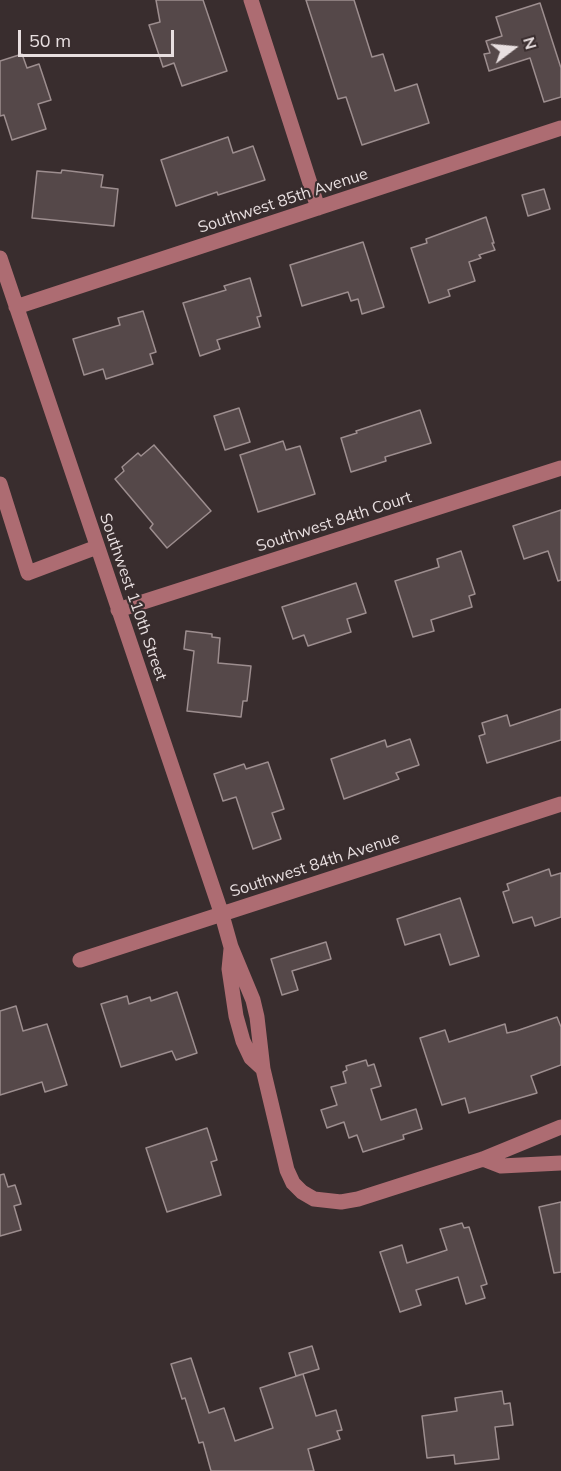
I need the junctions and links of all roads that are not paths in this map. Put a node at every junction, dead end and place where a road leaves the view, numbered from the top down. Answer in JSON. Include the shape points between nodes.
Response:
{"nodes":[{"id":1,"x":251,"y":0,"type":"edge"},
{"id":2,"x":561,"y":128,"type":"edge"},
{"id":3,"x":318,"y":208,"type":"junction"},
{"id":4,"x":0,"y":258,"type":"edge"},
{"id":5,"x":16,"y":307,"type":"junction"},
{"id":6,"x":561,"y":468,"type":"edge"},
{"id":7,"x":0,"y":484,"type":"edge"},
{"id":8,"x":97,"y":547,"type":"junction"},
{"id":9,"x":118,"y":610,"type":"junction"},
{"id":10,"x":561,"y":804,"type":"edge"},
{"id":11,"x":222,"y":915,"type":"junction"},
{"id":12,"x":80,"y":960,"type":"dead end"},
{"id":13,"x":561,"y":1127,"type":"edge"},
{"id":14,"x":483,"y":1160,"type":"junction"},
{"id":15,"x":561,"y":1163,"type":"edge"}],
"edges":[{"from":1,"to":3,"type":"street"},
{"from":2,"to":3,"type":"street","name":"Southwest 85th Avenue"},
{"from":3,"to":5,"type":"street","name":"Southwest 85th Avenue"},
{"from":4,"to":5,"type":"street","name":"Southwest 110th Street"},
{"from":5,"to":8,"type":"street","name":"Southwest 110th Street"},
{"from":6,"to":9,"type":"street","name":"Southwest 84th Court"},
{"from":7,"to":8,"type":"street","via":[[28,573]]},
{"from":8,"to":9,"type":"street","name":"Southwest 110th Street"},
{"from":9,"to":11,"type":"street","name":"Southwest 110th Street"},
{"from":10,"to":11,"type":"street","name":"Southwest 84th Avenue"},
{"from":11,"to":12,"type":"street","name":"Southwest 84th Avenue"},
{"from":11,"to":14,"type":"street","name":"Southwest 110th Street","via":[[253,1000],[263,1069],[287,1170],[302,1192],[314,1199],[358,1199]]},
{"from":13,"to":14,"type":"street"},
{"from":14,"to":15,"type":"street","via":[[501,1166]]}]}
